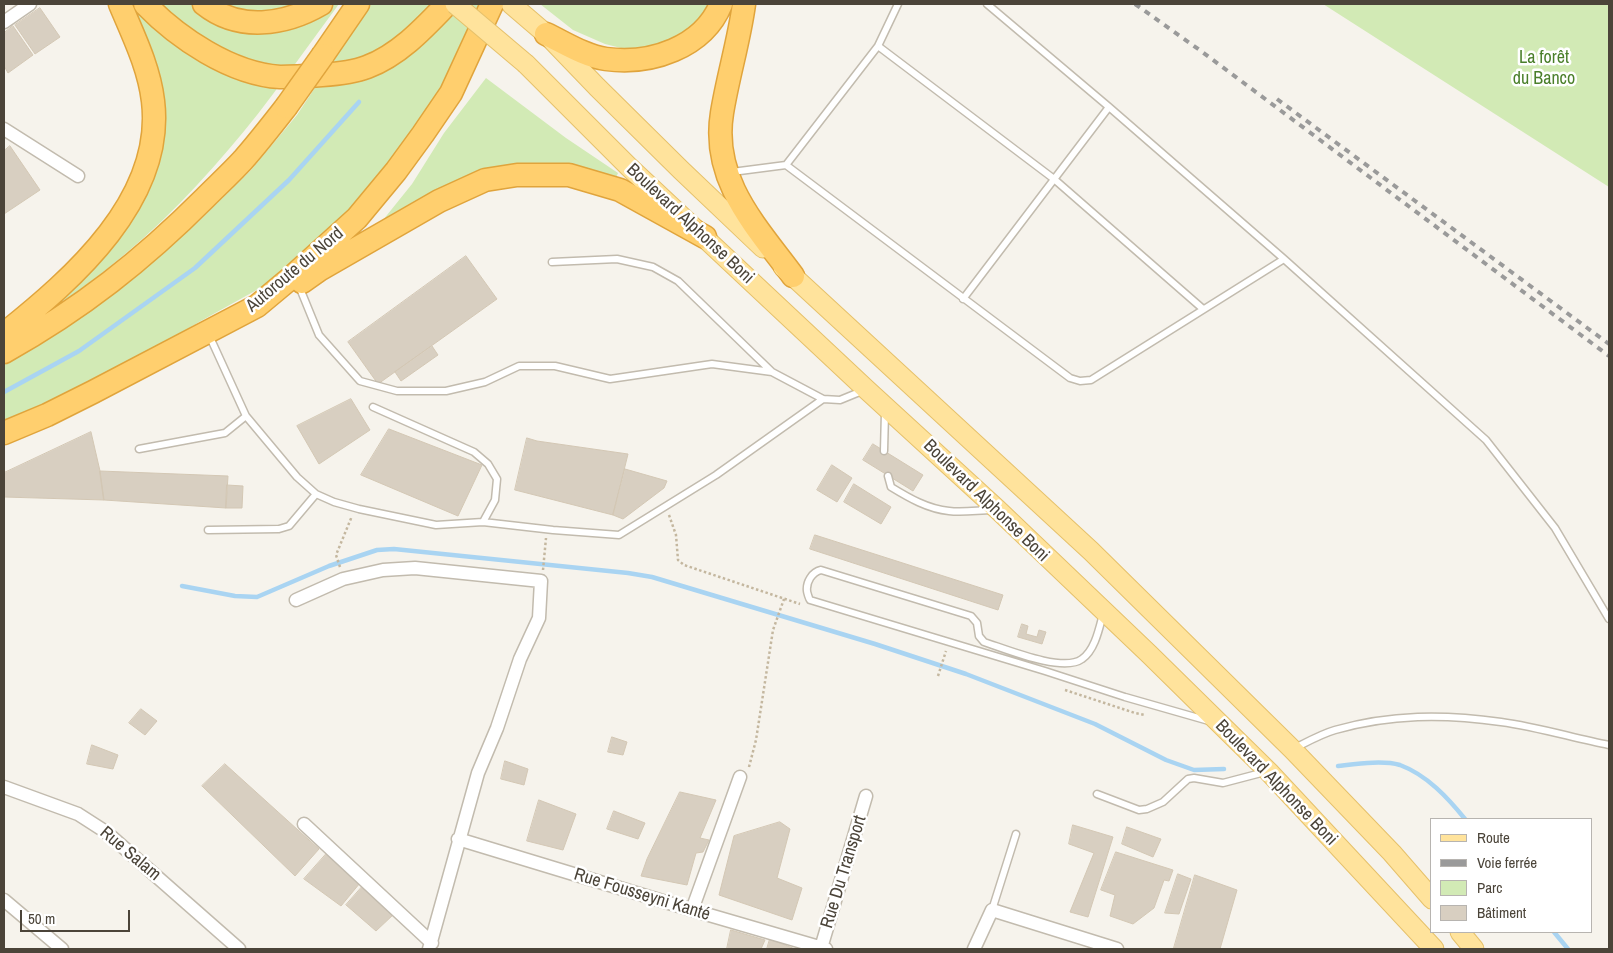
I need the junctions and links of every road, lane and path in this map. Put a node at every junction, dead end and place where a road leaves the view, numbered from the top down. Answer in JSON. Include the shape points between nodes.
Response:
{"nodes":[{"id":1,"x":30,"y":4,"type":"edge"},
{"id":2,"x":120,"y":4,"type":"edge"},
{"id":3,"x":145,"y":4,"type":"edge"},
{"id":4,"x":204,"y":4,"type":"edge"},
{"id":5,"x":321,"y":4,"type":"edge"},
{"id":6,"x":358,"y":4,"type":"edge"},
{"id":7,"x":447,"y":4,"type":"edge"},
{"id":8,"x":455,"y":4,"type":"edge"},
{"id":9,"x":492,"y":4,"type":"edge"},
{"id":10,"x":509,"y":4,"type":"edge"},
{"id":11,"x":721,"y":4,"type":"edge"},
{"id":12,"x":744,"y":4,"type":"edge"},
{"id":13,"x":898,"y":4,"type":"edge"},
{"id":14,"x":987,"y":4,"type":"edge"},
{"id":15,"x":4,"y":22,"type":"edge"},
{"id":16,"x":546,"y":34,"type":"junction"},
{"id":17,"x":878,"y":46,"type":"junction"},
{"id":18,"x":451,"y":93,"type":"junction"},
{"id":19,"x":1109,"y":107,"type":"junction"},
{"id":20,"x":5,"y":131,"type":"edge"},
{"id":21,"x":786,"y":165,"type":"junction"},
{"id":22,"x":726,"y":173,"type":"junction"},
{"id":23,"x":78,"y":176,"type":"dead end"},
{"id":24,"x":1054,"y":179,"type":"junction"},
{"id":25,"x":705,"y":237,"type":"junction"},
{"id":26,"x":1284,"y":259,"type":"junction"},
{"id":27,"x":552,"y":262,"type":"dead end"},
{"id":28,"x":793,"y":276,"type":"junction"},
{"id":29,"x":298,"y":284,"type":"junction"},
{"id":30,"x":963,"y":299,"type":"junction"},
{"id":31,"x":257,"y":306,"type":"junction"},
{"id":32,"x":1203,"y":310,"type":"junction"},
{"id":33,"x":208,"y":332,"type":"junction"},
{"id":34,"x":4,"y":334,"type":"edge"},
{"id":35,"x":4,"y":352,"type":"edge"},
{"id":36,"x":772,"y":372,"type":"junction"},
{"id":37,"x":866,"y":390,"type":"junction"},
{"id":38,"x":823,"y":399,"type":"junction"},
{"id":39,"x":885,"y":406,"type":"junction"},
{"id":40,"x":373,"y":407,"type":"dead end"},
{"id":41,"x":246,"y":416,"type":"junction"},
{"id":42,"x":4,"y":433,"type":"edge"},
{"id":43,"x":139,"y":449,"type":"dead end"},
{"id":44,"x":884,"y":451,"type":"dead end"},
{"id":45,"x":888,"y":476,"type":"dead end"},
{"id":46,"x":316,"y":494,"type":"junction"},
{"id":47,"x":356,"y":508,"type":"junction"},
{"id":48,"x":997,"y":509,"type":"junction"},
{"id":49,"x":483,"y":522,"type":"junction"},
{"id":50,"x":547,"y":529,"type":"junction"},
{"id":51,"x":208,"y":530,"type":"dead end"},
{"id":52,"x":341,"y":571,"type":"dead end"},
{"id":53,"x":542,"y":576,"type":"dead end"},
{"id":54,"x":784,"y":599,"type":"dead end"},
{"id":55,"x":296,"y":600,"type":"dead end"},
{"id":56,"x":1104,"y":612,"type":"junction"},
{"id":57,"x":1609,"y":618,"type":"edge"},
{"id":58,"x":946,"y":651,"type":"dead end"},
{"id":59,"x":939,"y":674,"type":"dead end"},
{"id":60,"x":1220,"y":725,"type":"junction"},
{"id":61,"x":1609,"y":745,"type":"edge"},
{"id":62,"x":1292,"y":749,"type":"junction"},
{"id":63,"x":1269,"y":772,"type":"junction"},
{"id":64,"x":740,"y":777,"type":"joint"},
{"id":65,"x":4,"y":787,"type":"edge"},
{"id":66,"x":1096,"y":794,"type":"dead end"},
{"id":67,"x":866,"y":796,"type":"dead end"},
{"id":68,"x":304,"y":824,"type":"dead end"},
{"id":69,"x":1016,"y":834,"type":"dead end"},
{"id":70,"x":458,"y":839,"type":"junction"},
{"id":71,"x":1430,"y":897,"type":"edge"},
{"id":72,"x":4,"y":900,"type":"edge"},
{"id":73,"x":692,"y":910,"type":"junction"},
{"id":74,"x":992,"y":910,"type":"junction"},
{"id":75,"x":1461,"y":933,"type":"edge"},
{"id":76,"x":430,"y":946,"type":"edge"},
{"id":77,"x":824,"y":948,"type":"edge"},
{"id":78,"x":62,"y":949,"type":"edge"},
{"id":79,"x":239,"y":949,"type":"edge"},
{"id":80,"x":974,"y":949,"type":"edge"},
{"id":81,"x":1118,"y":949,"type":"edge"},
{"id":82,"x":1434,"y":949,"type":"edge"},
{"id":83,"x":1474,"y":949,"type":"edge"}],
"edges":[{"from":1,"to":15,"type":"street"},
{"from":2,"to":34,"type":"highway","via":[[146,70],[153,101],[154,132],[149,160],[131,199],[94,250],[57,290]]},
{"from":3,"to":7,"type":"highway","via":[[208,52],[243,68],[279,77],[305,77],[366,68],[396,52]]},
{"from":4,"to":5,"type":"highway","via":[[240,22],[260,23],[296,17]]},
{"from":6,"to":35,"type":"highway","bridge":true,"via":[[286,107],[242,161],[189,214],[136,262],[84,302]]},
{"from":8,"to":25,"type":"main road","name":"Boulevard Alphonse Boni","bridge":true,"via":[[526,64]]},
{"from":9,"to":18,"type":"highway","name":"Autoroute du Nord"},
{"from":10,"to":16,"type":"main road","name":"Boulevard Alphonse Boni"},
{"from":10,"to":18,"type":"highway","via":[[479,58]]},
{"from":11,"to":16,"type":"highway","via":[[718,13],[690,41],[650,59],[605,59]]},
{"from":12,"to":22,"type":"highway","via":[[722,114],[721,149]]},
{"from":13,"to":17,"type":"lane"},
{"from":14,"to":19,"type":"lane"},
{"from":16,"to":28,"type":"main road","name":"Boulevard Alphonse Boni","via":[[681,170]]},
{"from":17,"to":21,"type":"lane"},
{"from":17,"to":24,"type":"lane"},
{"from":18,"to":31,"type":"highway","name":"Autoroute du Nord","via":[[396,171],[357,218]]},
{"from":19,"to":24,"type":"lane"},
{"from":19,"to":26,"type":"lane"},
{"from":20,"to":23,"type":"street"},
{"from":21,"to":22,"type":"lane"},
{"from":21,"to":30,"type":"lane"},
{"from":22,"to":28,"type":"highway","via":[[747,214]]},
{"from":24,"to":30,"type":"lane"},
{"from":24,"to":32,"type":"lane"},
{"from":25,"to":29,"type":"highway","via":[[620,190],[570,175],[517,175],[486,180],[438,201]]},
{"from":25,"to":37,"type":"main road","name":"Boulevard Alphonse Boni"},
{"from":26,"to":32,"type":"lane"},
{"from":26,"to":57,"type":"lane","via":[[1486,440],[1555,528]]},
{"from":27,"to":36,"type":"lane","via":[[616,258],[653,267],[678,281]]},
{"from":28,"to":62,"type":"main road","name":"Boulevard Alphonse Boni","via":[[1091,551]]},
{"from":29,"to":31,"type":"highway"},
{"from":29,"to":36,"type":"lane","via":[[319,335],[360,381],[397,391],[446,391],[485,382],[519,366],[555,366],[610,379],[712,364]]},
{"from":30,"to":32,"type":"lane","via":[[1070,378],[1080,381],[1090,380]]},
{"from":31,"to":33,"type":"highway","name":"Autoroute du Nord"},
{"from":33,"to":41,"type":"lane"},
{"from":33,"to":42,"type":"highway","name":"Autoroute du Nord","via":[[47,415]]},
{"from":36,"to":38,"type":"lane"},
{"from":37,"to":38,"type":"lane","via":[[840,400]]},
{"from":37,"to":39,"type":"main road","name":"Boulevard Alphonse Boni"},
{"from":38,"to":50,"type":"lane","via":[[716,475],[619,535]]},
{"from":39,"to":44,"type":"lane"},
{"from":39,"to":48,"type":"main road","name":"Boulevard Alphonse Boni"},
{"from":40,"to":49,"type":"lane","via":[[474,452],[488,464],[497,479],[495,500]]},
{"from":41,"to":43,"type":"lane","via":[[225,433]]},
{"from":41,"to":46,"type":"lane","via":[[297,477]]},
{"from":45,"to":48,"type":"lane","via":[[891,487],[934,508],[950,512]]},
{"from":46,"to":47,"type":"lane"},
{"from":46,"to":51,"type":"lane","via":[[289,526],[279,529]]},
{"from":47,"to":49,"type":"lane","via":[[436,525]]},
{"from":47,"to":52,"type":"path","via":[[336,555]]},
{"from":48,"to":56,"type":"main road","name":"Boulevard Alphonse Boni"},
{"from":49,"to":50,"type":"lane"},
{"from":50,"to":53,"type":"path"},
{"from":54,"to":64,"type":"path","via":[[773,630],[750,766]]},
{"from":55,"to":70,"type":"street","via":[[343,579],[383,570],[414,568],[541,581],[539,618],[478,773]]},
{"from":56,"to":60,"type":"main road","name":"Boulevard Alphonse Boni"},
{"from":56,"to":60,"type":"lane","via":[[1091,648],[1082,659],[1072,664],[1049,662],[984,642],[971,616],[820,570],[811,576],[806,592],[810,600]]},
{"from":58,"to":59,"type":"path"},
{"from":60,"to":63,"type":"main road","name":"Boulevard Alphonse Boni"},
{"from":61,"to":62,"type":"lane","via":[[1502,722],[1444,716],[1393,718],[1361,724],[1333,731]]},
{"from":62,"to":71,"type":"main road","name":"Boulevard Alphonse Boni"},
{"from":63,"to":66,"type":"lane","via":[[1223,784],[1188,779],[1163,802],[1147,810]]},
{"from":63,"to":82,"type":"main road","name":"Boulevard Alphonse Boni"},
{"from":64,"to":73,"type":"street"},
{"from":65,"to":79,"type":"street","name":"Rue Salam","via":[[78,814],[106,832]]},
{"from":67,"to":77,"type":"street","name":"Rue Du Transport"},
{"from":68,"to":76,"type":"street"},
{"from":69,"to":74,"type":"lane"},
{"from":70,"to":73,"type":"street","name":"Rue Fousseyni Kanté"},
{"from":70,"to":76,"type":"street"},
{"from":72,"to":78,"type":"street"},
{"from":73,"to":77,"type":"street","name":"Rue Fousseyni Kanté"},
{"from":74,"to":80,"type":"street"},
{"from":74,"to":81,"type":"street"},
{"from":75,"to":83,"type":"main road"}]}
